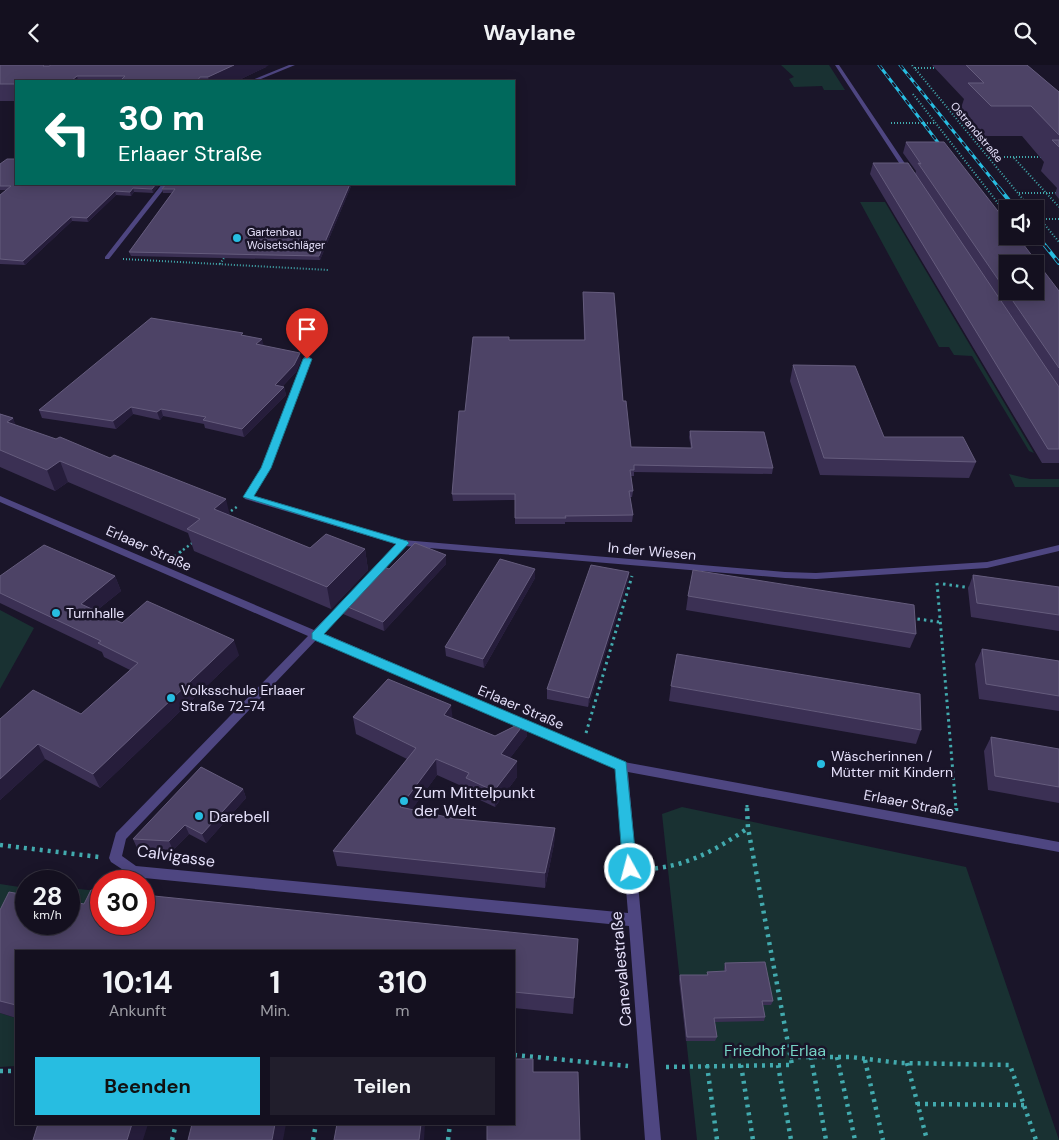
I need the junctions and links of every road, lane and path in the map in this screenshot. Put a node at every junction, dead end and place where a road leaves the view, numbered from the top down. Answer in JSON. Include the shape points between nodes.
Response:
{"nodes":[{"id":1,"x":293,"y":65,"type":"edge"},
{"id":2,"x":837,"y":65,"type":"edge"},
{"id":3,"x":912,"y":65,"type":"edge"},
{"id":4,"x":914,"y":68,"type":"junction"},
{"id":5,"x":935,"y":68,"type":"dead end"},
{"id":6,"x":255,"y":80,"type":"edge"},
{"id":7,"x":913,"y":95,"type":"dead end"},
{"id":8,"x":875,"y":123,"type":"junction"},
{"id":9,"x":935,"y":123,"type":"junction"},
{"id":10,"x":988,"y":157,"type":"junction"},
{"id":11,"x":1013,"y":157,"type":"junction"},
{"id":12,"x":1050,"y":157,"type":"edge"},
{"id":13,"x":916,"y":184,"type":"edge"},
{"id":14,"x":164,"y":185,"type":"edge"},
{"id":15,"x":1018,"y":193,"type":"junction"},
{"id":16,"x":1046,"y":193,"type":"junction"},
{"id":17,"x":1059,"y":193,"type":"edge"},
{"id":18,"x":1024,"y":200,"type":"edge"},
{"id":19,"x":999,"y":205,"type":"edge"},
{"id":20,"x":1059,"y":207,"type":"edge"},
{"id":21,"x":1044,"y":219,"type":"edge"},
{"id":22,"x":1059,"y":219,"type":"edge"},
{"id":23,"x":1044,"y":224,"type":"edge"},
{"id":24,"x":1059,"y":242,"type":"edge"},
{"id":25,"x":107,"y":258,"type":"joint"},
{"id":26,"x":224,"y":258,"type":"edge"},
{"id":27,"x":220,"y":265,"type":"junction"},
{"id":28,"x":329,"y":270,"type":"dead end"},
{"id":29,"x":307,"y":359,"type":"dead end"},
{"id":30,"x":0,"y":499,"type":"edge"},
{"id":31,"x":199,"y":537,"type":"edge"},
{"id":32,"x":403,"y":543,"type":"junction"},
{"id":33,"x":1059,"y":548,"type":"edge"},
{"id":34,"x":635,"y":563,"type":"junction"},
{"id":35,"x":160,"y":569,"type":"junction"},
{"id":36,"x":930,"y":569,"type":"junction"},
{"id":37,"x":937,"y":583,"type":"junction"},
{"id":38,"x":974,"y":589,"type":"edge"},
{"id":39,"x":909,"y":617,"type":"edge"},
{"id":40,"x":939,"y":622,"type":"junction"},
{"id":41,"x":316,"y":636,"type":"junction"},
{"id":42,"x":582,"y":749,"type":"junction"},
{"id":43,"x":622,"y":766,"type":"junction"},
{"id":44,"x":746,"y":788,"type":"junction"},
{"id":45,"x":748,"y":828,"type":"junction"},
{"id":46,"x":957,"y":828,"type":"junction"},
{"id":47,"x":0,"y":845,"type":"edge"},
{"id":48,"x":1059,"y":847,"type":"edge"},
{"id":49,"x":114,"y":858,"type":"junction"},
{"id":50,"x":630,"y":869,"type":"junction"},
{"id":51,"x":634,"y":920,"type":"junction"},
{"id":52,"x":515,"y":1055,"type":"edge"},
{"id":53,"x":790,"y":1057,"type":"junction"},
{"id":54,"x":811,"y":1057,"type":"junction"},
{"id":55,"x":837,"y":1057,"type":"junction"},
{"id":56,"x":865,"y":1060,"type":"junction"},
{"id":57,"x":907,"y":1063,"type":"junction"},
{"id":58,"x":706,"y":1065,"type":"junction"},
{"id":59,"x":740,"y":1065,"type":"junction"},
{"id":60,"x":778,"y":1065,"type":"junction"},
{"id":61,"x":646,"y":1068,"type":"junction"},
{"id":62,"x":0,"y":1071,"type":"edge"},
{"id":63,"x":15,"y":1071,"type":"edge"},
{"id":64,"x":917,"y":1104,"type":"junction"},
{"id":65,"x":1024,"y":1105,"type":"junction"},
{"id":66,"x":176,"y":1125,"type":"edge"},
{"id":67,"x":316,"y":1125,"type":"edge"},
{"id":68,"x":450,"y":1125,"type":"edge"},
{"id":69,"x":172,"y":1140,"type":"edge"},
{"id":70,"x":313,"y":1140,"type":"edge"},
{"id":71,"x":448,"y":1140,"type":"edge"},
{"id":72,"x":653,"y":1140,"type":"edge"},
{"id":73,"x":717,"y":1140,"type":"edge"},
{"id":74,"x":753,"y":1140,"type":"edge"},
{"id":75,"x":791,"y":1140,"type":"edge"},
{"id":76,"x":826,"y":1140,"type":"edge"},
{"id":77,"x":855,"y":1140,"type":"edge"},
{"id":78,"x":883,"y":1140,"type":"edge"},
{"id":79,"x":927,"y":1140,"type":"edge"},
{"id":80,"x":1036,"y":1140,"type":"edge"}],
"edges":[{"from":1,"to":6,"type":"street"},
{"from":2,"to":8,"type":"street"},
{"from":3,"to":4,"type":"path","name":"Ostrandstraße"},
{"from":4,"to":5,"type":"path"},
{"from":4,"to":10,"type":"path","name":"Ostrandstraße"},
{"from":7,"to":9,"type":"path"},
{"from":8,"to":9,"type":"path"},
{"from":8,"to":13,"type":"street"},
{"from":9,"to":19,"type":"path"},
{"from":10,"to":11,"type":"path"},
{"from":10,"to":15,"type":"path","name":"Ostrandstraße"},
{"from":11,"to":12,"type":"path"},
{"from":11,"to":16,"type":"path"},
{"from":14,"to":25,"type":"street"},
{"from":15,"to":16,"type":"path"},
{"from":15,"to":18,"type":"path","name":"Ostrandstraße"},
{"from":16,"to":17,"type":"path"},
{"from":16,"to":20,"type":"path"},
{"from":21,"to":22,"type":"path"},
{"from":23,"to":24,"type":"path"},
{"from":25,"to":27,"type":"path"},
{"from":26,"to":27,"type":"path"},
{"from":27,"to":28,"type":"path"},
{"from":29,"to":32,"type":"street","name":"In der Wiesen","via":[[266,468],[248,497]]},
{"from":30,"to":35,"type":"street","name":"Erlaaer Straße"},
{"from":31,"to":35,"type":"path"},
{"from":32,"to":34,"type":"street","name":"In der Wiesen"},
{"from":32,"to":41,"type":"street","name":"Calvigasse"},
{"from":33,"to":36,"type":"street","name":"In der Wiesen","via":[[998,564]]},
{"from":34,"to":36,"type":"street","name":"In der Wiesen","via":[[798,576]]},
{"from":34,"to":42,"type":"path"},
{"from":35,"to":41,"type":"street","name":"Erlaaer Straße"},
{"from":36,"to":37,"type":"path"},
{"from":37,"to":38,"type":"path"},
{"from":37,"to":40,"type":"path"},
{"from":39,"to":40,"type":"path"},
{"from":40,"to":46,"type":"path"},
{"from":41,"to":42,"type":"street","name":"Erlaaer Straße"},
{"from":41,"to":49,"type":"street","name":"Calvigasse","via":[[120,837]]},
{"from":42,"to":43,"type":"street","name":"Erlaaer Straße"},
{"from":43,"to":44,"type":"street","name":"Erlaaer Straße"},
{"from":43,"to":50,"type":"street","name":"Canevalestraße"},
{"from":44,"to":45,"type":"path"},
{"from":44,"to":46,"type":"street","name":"Erlaaer Straße"},
{"from":45,"to":50,"type":"path","via":[[710,854],[668,869]]},
{"from":45,"to":53,"type":"path"},
{"from":46,"to":48,"type":"street","name":"Erlaaer Straße"},
{"from":47,"to":49,"type":"path"},
{"from":49,"to":51,"type":"street","name":"Calvigasse","via":[[134,871]]},
{"from":50,"to":51,"type":"street","name":"Canevalestraße"},
{"from":51,"to":61,"type":"street","name":"Canevalestraße"},
{"from":52,"to":61,"type":"path"},
{"from":53,"to":54,"type":"path"},
{"from":53,"to":60,"type":"path","via":[[792,1065]]},
{"from":54,"to":55,"type":"path"},
{"from":54,"to":76,"type":"path"},
{"from":55,"to":56,"type":"path"},
{"from":55,"to":77,"type":"path"},
{"from":56,"to":57,"type":"path"},
{"from":56,"to":78,"type":"path"},
{"from":57,"to":64,"type":"path"},
{"from":57,"to":65,"type":"path","via":[[1010,1065]]},
{"from":58,"to":59,"type":"path"},
{"from":58,"to":61,"type":"path"},
{"from":58,"to":73,"type":"path"},
{"from":59,"to":60,"type":"path"},
{"from":59,"to":74,"type":"path"},
{"from":60,"to":75,"type":"path"},
{"from":61,"to":72,"type":"street","name":"Canevalestraße"},
{"from":62,"to":63,"type":"path"},
{"from":64,"to":65,"type":"path"},
{"from":64,"to":79,"type":"path"},
{"from":65,"to":80,"type":"path"},
{"from":66,"to":69,"type":"path"},
{"from":67,"to":70,"type":"path"},
{"from":68,"to":71,"type":"path"}]}
